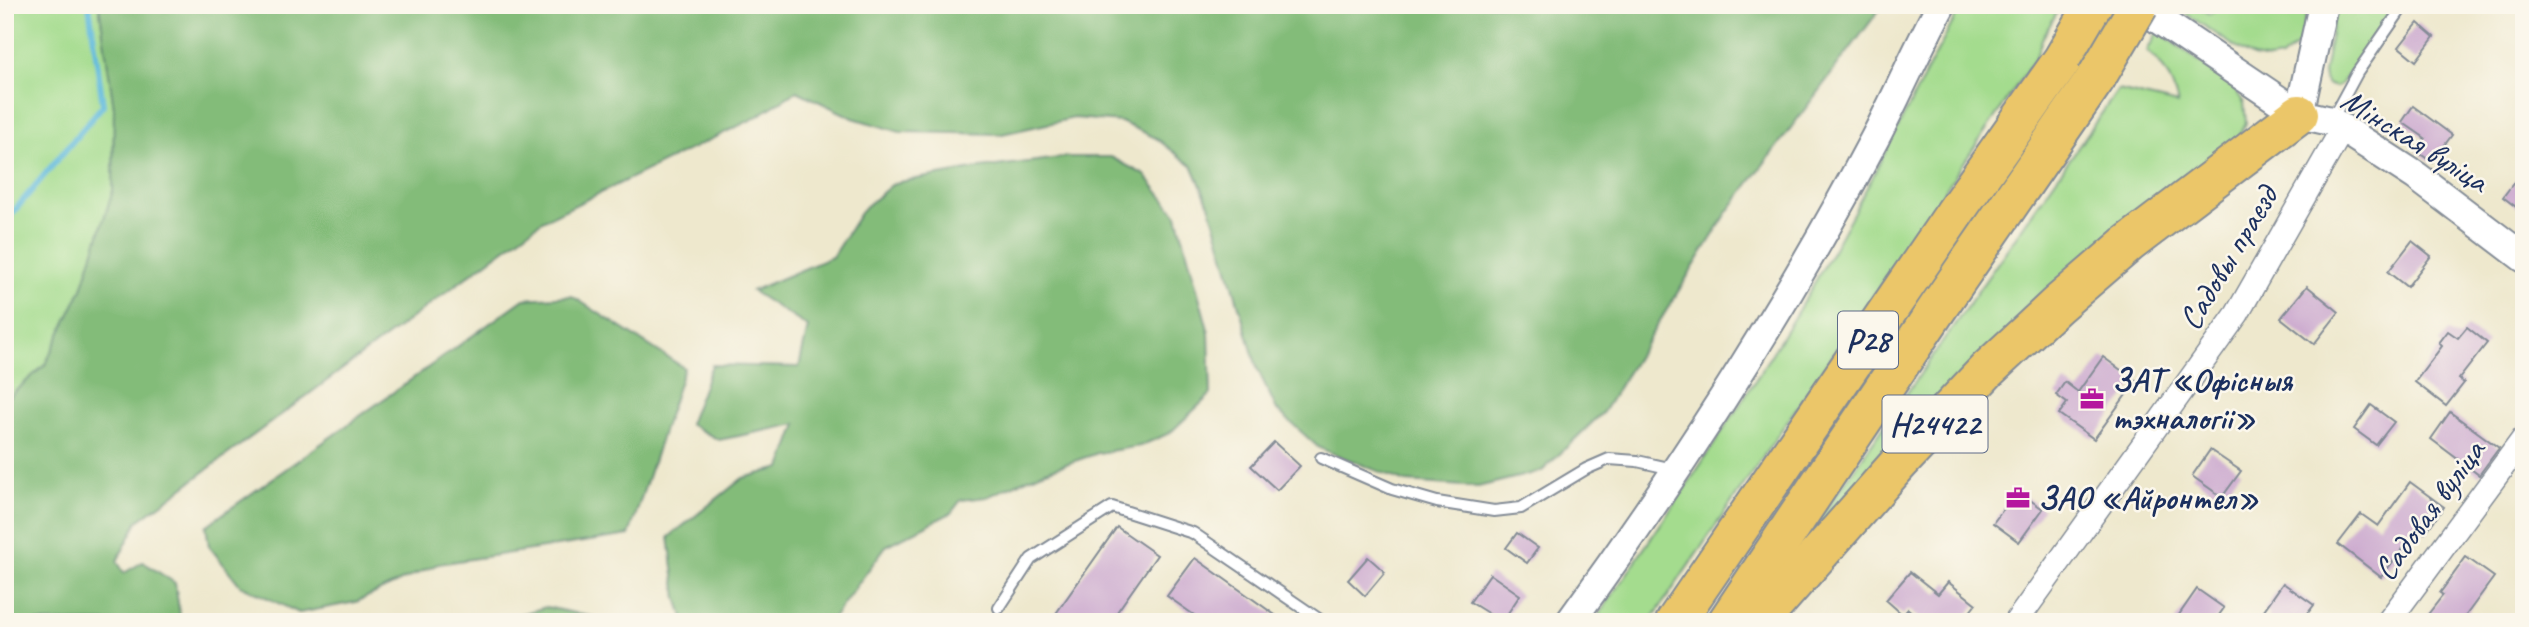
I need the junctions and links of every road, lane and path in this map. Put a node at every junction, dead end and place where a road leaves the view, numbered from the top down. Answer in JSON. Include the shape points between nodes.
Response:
{"nodes":[{"id":1,"x":1941,"y":5,"type":"edge"},
{"id":2,"x":2094,"y":5,"type":"edge"},
{"id":3,"x":2138,"y":5,"type":"edge"},
{"id":4,"x":2323,"y":5,"type":"edge"},
{"id":5,"x":2404,"y":5,"type":"edge"},
{"id":6,"x":2324,"y":121,"type":"junction"},
{"id":7,"x":2524,"y":258,"type":"edge"},
{"id":8,"x":2524,"y":438,"type":"edge"},
{"id":9,"x":1321,"y":458,"type":"dead end"},
{"id":10,"x":1677,"y":470,"type":"junction"},
{"id":11,"x":999,"y":608,"type":"dead end"},
{"id":12,"x":1323,"y":622,"type":"edge"},
{"id":13,"x":1570,"y":622,"type":"edge"},
{"id":14,"x":1675,"y":622,"type":"edge"},
{"id":15,"x":1727,"y":622,"type":"edge"},
{"id":16,"x":1759,"y":622,"type":"edge"},
{"id":17,"x":2016,"y":622,"type":"edge"},
{"id":18,"x":2388,"y":622,"type":"edge"}],
"edges":[{"from":1,"to":10,"type":"street","via":[[1875,138],[1800,273]]},
{"from":2,"to":14,"type":"highway","number":"Р28","via":[[2063,59]]},
{"from":3,"to":6,"type":"street","name":"Мінская вуліца"},
{"from":3,"to":15,"type":"highway","number":"Р28","bridge":true,"via":[[2096,78]]},
{"from":4,"to":6,"type":"street"},
{"from":5,"to":6,"type":"lane"},
{"from":6,"to":7,"type":"street","name":"Мінская вуліца","via":[[2416,176]]},
{"from":6,"to":16,"type":"highway","number":"Н24422","via":[[2129,243],[1987,370]]},
{"from":6,"to":17,"type":"street","name":"Садовы праезд","via":[[2237,314]]},
{"from":8,"to":18,"type":"street","name":"Садовая вуліца"},
{"from":9,"to":10,"type":"lane","via":[[1403,492],[1494,511],[1521,508],[1609,459]]},
{"from":10,"to":13,"type":"street"},
{"from":11,"to":12,"type":"lane","via":[[1031,559],[1112,506],[1193,533]]}]}
